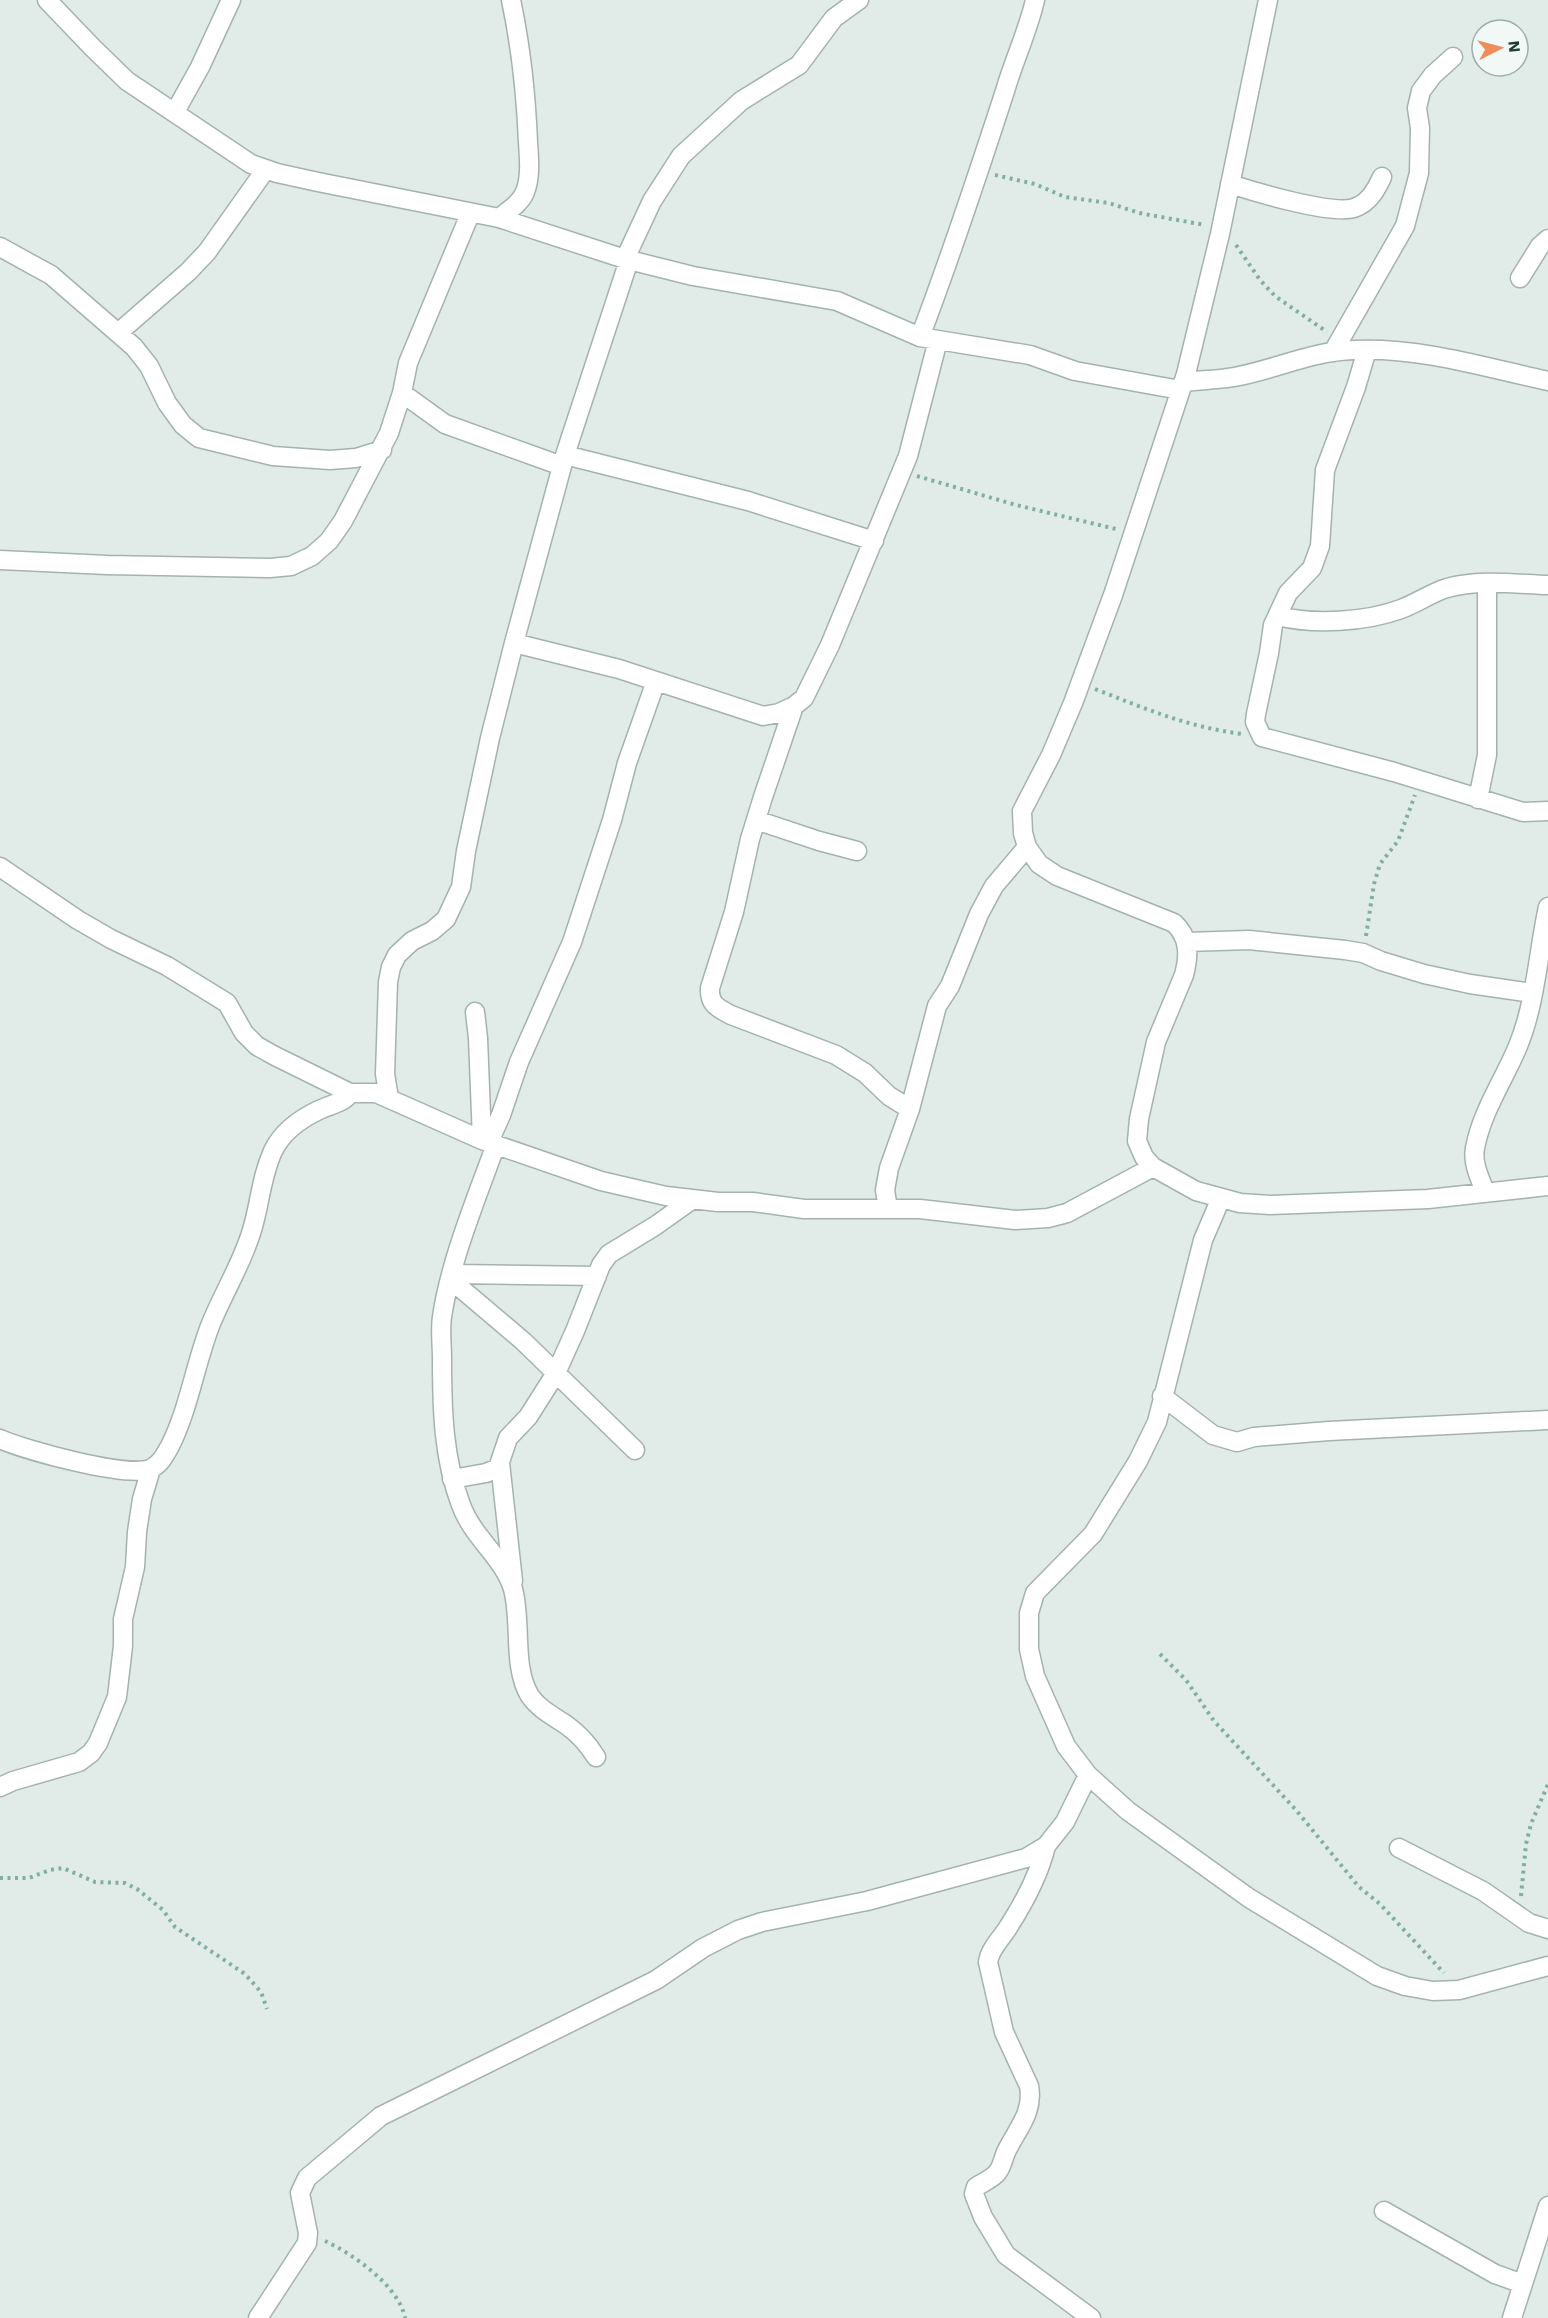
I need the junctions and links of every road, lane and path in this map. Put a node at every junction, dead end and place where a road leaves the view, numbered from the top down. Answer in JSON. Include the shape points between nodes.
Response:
{"nodes":[{"id":1,"x":47,"y":0,"type":"edge"},
{"id":2,"x":231,"y":0,"type":"edge"},
{"id":3,"x":511,"y":0,"type":"edge"},
{"id":4,"x":859,"y":0,"type":"edge"},
{"id":5,"x":1035,"y":0,"type":"edge"},
{"id":6,"x":1268,"y":0,"type":"edge"},
{"id":7,"x":1453,"y":57,"type":"dead end"},
{"id":8,"x":175,"y":112,"type":"junction"},
{"id":9,"x":266,"y":169,"type":"junction"},
{"id":10,"x":979,"y":172,"type":"junction"},
{"id":11,"x":1382,"y":177,"type":"dead end"},
{"id":12,"x":1230,"y":184,"type":"junction"},
{"id":13,"x":470,"y":214,"type":"junction"},
{"id":14,"x":499,"y":218,"type":"junction"},
{"id":15,"x":1221,"y":227,"type":"junction"},
{"id":16,"x":1548,"y":239,"type":"edge"},
{"id":17,"x":0,"y":247,"type":"edge"},
{"id":18,"x":627,"y":259,"type":"junction"},
{"id":19,"x":1520,"y":278,"type":"dead end"},
{"id":20,"x":118,"y":333,"type":"junction"},
{"id":21,"x":929,"y":339,"type":"junction"},
{"id":22,"x":1336,"y":346,"type":"junction"},
{"id":23,"x":1367,"y":350,"type":"junction"},
{"id":24,"x":1548,"y":381,"type":"edge"},
{"id":25,"x":1182,"y":386,"type":"junction"},
{"id":26,"x":402,"y":393,"type":"junction"},
{"id":27,"x":382,"y":450,"type":"junction"},
{"id":28,"x":563,"y":461,"type":"junction"},
{"id":29,"x":902,"y":472,"type":"junction"},
{"id":30,"x":1134,"y":534,"type":"junction"},
{"id":31,"x":874,"y":541,"type":"junction"},
{"id":32,"x":0,"y":560,"type":"edge"},
{"id":33,"x":1487,"y":584,"type":"junction"},
{"id":34,"x":1548,"y":585,"type":"edge"},
{"id":35,"x":1278,"y":616,"type":"junction"},
{"id":36,"x":514,"y":643,"type":"junction"},
{"id":37,"x":656,"y":681,"type":"junction"},
{"id":38,"x":1082,"y":681,"type":"junction"},
{"id":39,"x":794,"y":706,"type":"junction"},
{"id":40,"x":1262,"y":737,"type":"junction"},
{"id":41,"x":1420,"y":780,"type":"junction"},
{"id":42,"x":1478,"y":798,"type":"junction"},
{"id":43,"x":1548,"y":811,"type":"edge"},
{"id":44,"x":756,"y":820,"type":"junction"},
{"id":45,"x":1028,"y":846,"type":"junction"},
{"id":46,"x":857,"y":850,"type":"dead end"},
{"id":47,"x":0,"y":867,"type":"edge"},
{"id":48,"x":1548,"y":907,"type":"edge"},
{"id":49,"x":1187,"y":942,"type":"junction"},
{"id":50,"x":1363,"y":952,"type":"junction"},
{"id":51,"x":1532,"y":993,"type":"junction"},
{"id":52,"x":475,"y":1012,"type":"dead end"},
{"id":53,"x":350,"y":1093,"type":"junction"},
{"id":54,"x":389,"y":1098,"type":"junction"},
{"id":55,"x":910,"y":1109,"type":"junction"},
{"id":56,"x":489,"y":1142,"type":"junction"},
{"id":57,"x":1153,"y":1167,"type":"junction"},
{"id":58,"x":1548,"y":1186,"type":"edge"},
{"id":59,"x":1485,"y":1192,"type":"junction"},
{"id":60,"x":1221,"y":1198,"type":"junction"},
{"id":61,"x":693,"y":1199,"type":"junction"},
{"id":62,"x":888,"y":1209,"type":"junction"},
{"id":63,"x":597,"y":1276,"type":"junction"},
{"id":64,"x":452,"y":1277,"type":"junction"},
{"id":65,"x":556,"y":1373,"type":"junction"},
{"id":66,"x":1162,"y":1396,"type":"junction"},
{"id":67,"x":1548,"y":1420,"type":"edge"},
{"id":68,"x":0,"y":1439,"type":"edge"},
{"id":69,"x":635,"y":1449,"type":"dead end"},
{"id":70,"x":500,"y":1463,"type":"junction"},
{"id":71,"x":151,"y":1469,"type":"junction"},
{"id":72,"x":452,"y":1479,"type":"junction"},
{"id":73,"x":513,"y":1588,"type":"junction"},
{"id":74,"x":1160,"y":1654,"type":"dead end"},
{"id":75,"x":596,"y":1757,"type":"dead end"},
{"id":76,"x":1088,"y":1775,"type":"junction"},
{"id":77,"x":1548,"y":1784,"type":"edge"},
{"id":78,"x":0,"y":1786,"type":"edge"},
{"id":79,"x":1046,"y":1846,"type":"junction"},
{"id":80,"x":1399,"y":1848,"type":"dead end"},
{"id":81,"x":0,"y":1878,"type":"edge"},
{"id":82,"x":1518,"y":1915,"type":"junction"},
{"id":83,"x":1548,"y":1929,"type":"edge"},
{"id":84,"x":1548,"y":1966,"type":"edge"},
{"id":85,"x":1459,"y":1989,"type":"junction"},
{"id":86,"x":267,"y":2009,"type":"dead end"},
{"id":87,"x":1548,"y":2206,"type":"edge"},
{"id":88,"x":1384,"y":2211,"type":"dead end"},
{"id":89,"x":308,"y":2233,"type":"junction"},
{"id":90,"x":1523,"y":2284,"type":"junction"},
{"id":91,"x":258,"y":2318,"type":"edge"},
{"id":92,"x":405,"y":2318,"type":"edge"},
{"id":93,"x":1091,"y":2318,"type":"edge"},
{"id":94,"x":1512,"y":2318,"type":"edge"}],
"edges":[{"from":1,"to":8,"type":"street","via":[[127,81]]},
{"from":2,"to":8,"type":"street"},
{"from":3,"to":14,"type":"street","via":[[527,107],[528,180],[524,194]]},
{"from":4,"to":18,"type":"street","via":[[834,18],[799,65],[741,101],[681,156],[652,201]]},
{"from":5,"to":10,"type":"street"},
{"from":6,"to":12,"type":"street"},
{"from":7,"to":22,"type":"street","via":[[1421,91],[1419,173],[1405,226]]},
{"from":8,"to":9,"type":"street","via":[[251,164]]},
{"from":9,"to":13,"type":"street"},
{"from":9,"to":20,"type":"street","via":[[207,252]]},
{"from":10,"to":15,"type":"path","via":[[1139,213]]},
{"from":10,"to":21,"type":"street"},
{"from":11,"to":12,"type":"street","via":[[1367,201],[1338,210],[1270,197]]},
{"from":12,"to":15,"type":"street"},
{"from":13,"to":14,"type":"street"},
{"from":13,"to":26,"type":"street","via":[[408,363]]},
{"from":14,"to":18,"type":"street"},
{"from":15,"to":22,"type":"path","via":[[1275,296]]},
{"from":15,"to":25,"type":"street"},
{"from":16,"to":19,"type":"street"},
{"from":17,"to":20,"type":"street","via":[[51,275]]},
{"from":18,"to":21,"type":"street","via":[[693,276],[837,301]]},
{"from":18,"to":28,"type":"street"},
{"from":20,"to":27,"type":"street","via":[[150,366],[167,403],[199,438],[273,456],[330,460]]},
{"from":21,"to":25,"type":"street","via":[[1030,355],[1075,371]]},
{"from":21,"to":29,"type":"street"},
{"from":22,"to":23,"type":"street"},
{"from":22,"to":25,"type":"street","via":[[1234,377]]},
{"from":23,"to":24,"type":"street","via":[[1433,355]]},
{"from":23,"to":35,"type":"street","via":[[1325,470],[1320,546],[1311,568],[1288,593]]},
{"from":25,"to":30,"type":"street"},
{"from":26,"to":27,"type":"street"},
{"from":26,"to":28,"type":"street","via":[[445,424]]},
{"from":27,"to":32,"type":"street","via":[[329,541],[312,556],[291,566],[240,568]]},
{"from":28,"to":31,"type":"street","via":[[748,501]]},
{"from":28,"to":36,"type":"street"},
{"from":29,"to":30,"type":"path"},
{"from":29,"to":31,"type":"street"},
{"from":30,"to":38,"type":"street"},
{"from":31,"to":39,"type":"street","via":[[810,688]]},
{"from":33,"to":34,"type":"street"},
{"from":33,"to":35,"type":"street","via":[[1446,589],[1401,609],[1373,616],[1317,622]]},
{"from":33,"to":42,"type":"street","via":[[1487,755]]},
{"from":35,"to":40,"type":"street","via":[[1256,714],[1255,723]]},
{"from":36,"to":37,"type":"street"},
{"from":36,"to":54,"type":"street","via":[[490,738],[461,887],[446,919],[432,932],[412,941],[391,967],[385,1074]]},
{"from":37,"to":39,"type":"street","via":[[763,716]]},
{"from":37,"to":56,"type":"street","via":[[572,942]]},
{"from":38,"to":40,"type":"path","via":[[1157,715]]},
{"from":38,"to":45,"type":"street","via":[[1022,811]]},
{"from":39,"to":44,"type":"street"},
{"from":40,"to":41,"type":"street"},
{"from":41,"to":42,"type":"street"},
{"from":41,"to":50,"type":"path","via":[[1398,841],[1380,864]]},
{"from":42,"to":43,"type":"street","via":[[1523,812]]},
{"from":44,"to":46,"type":"street"},
{"from":44,"to":55,"type":"street","via":[[710,999],[716,1008],[836,1055]]},
{"from":45,"to":49,"type":"street","via":[[1040,864],[1057,876],[1174,923]]},
{"from":45,"to":55,"type":"street","via":[[994,886],[950,986],[937,1006]]},
{"from":47,"to":53,"type":"street","via":[[78,920],[167,966],[227,1003],[244,1033],[257,1046]]},
{"from":48,"to":51,"type":"street"},
{"from":49,"to":50,"type":"street","via":[[1249,940]]},
{"from":49,"to":57,"type":"street","via":[[1184,975],[1156,1042],[1139,1119],[1137,1141]]},
{"from":50,"to":51,"type":"street","via":[[1424,974]]},
{"from":51,"to":59,"type":"street","via":[[1517,1047],[1474,1150],[1475,1168]]},
{"from":52,"to":56,"type":"street"},
{"from":53,"to":54,"type":"street","via":[[376,1093]]},
{"from":53,"to":71,"type":"street","via":[[292,1126],[278,1141],[262,1178],[253,1228],[210,1326],[177,1427],[161,1462]]},
{"from":54,"to":56,"type":"street"},
{"from":55,"to":62,"type":"street","via":[[888,1168]]},
{"from":56,"to":61,"type":"street","via":[[601,1181]]},
{"from":56,"to":64,"type":"street"},
{"from":57,"to":60,"type":"street","via":[[1196,1191]]},
{"from":57,"to":62,"type":"street","via":[[1067,1213],[1048,1218],[1015,1220]]},
{"from":58,"to":59,"type":"street"},
{"from":59,"to":60,"type":"street","via":[[1428,1199],[1270,1205]]},
{"from":60,"to":66,"type":"street","via":[[1203,1240]]},
{"from":61,"to":62,"type":"street","via":[[804,1209]]},
{"from":61,"to":63,"type":"street","via":[[609,1254]]},
{"from":63,"to":64,"type":"street"},
{"from":63,"to":65,"type":"street"},
{"from":64,"to":65,"type":"street"},
{"from":64,"to":72,"type":"street","via":[[442,1318],[446,1449]]},
{"from":65,"to":69,"type":"street"},
{"from":65,"to":70,"type":"street","via":[[528,1417],[508,1438]]},
{"from":66,"to":67,"type":"street","via":[[1213,1435],[1237,1442],[1329,1431]]},
{"from":66,"to":76,"type":"street","via":[[1157,1422],[1113,1503],[1093,1534],[1035,1593],[1029,1613],[1029,1649],[1035,1676],[1066,1746]]},
{"from":68,"to":71,"type":"street","via":[[122,1470]]},
{"from":70,"to":72,"type":"street","via":[[495,1471]]},
{"from":70,"to":73,"type":"street"},
{"from":71,"to":78,"type":"street","via":[[142,1499],[135,1567],[123,1619],[117,1697],[98,1743],[79,1762]]},
{"from":72,"to":73,"type":"street","via":[[473,1532],[498,1560]]},
{"from":73,"to":75,"type":"street","via":[[523,1680],[530,1695],[588,1744]]},
{"from":74,"to":85,"type":"path","via":[[1359,1887],[1380,1904]]},
{"from":76,"to":79,"type":"street","via":[[1065,1822]]},
{"from":76,"to":85,"type":"street","via":[[1128,1811],[1249,1898],[1377,1976],[1433,1991]]},
{"from":77,"to":82,"type":"path","via":[[1526,1844]]},
{"from":79,"to":89,"type":"street","via":[[1026,1858],[867,1901],[738,1930],[656,1980],[381,2116],[307,2178],[300,2193]]},
{"from":79,"to":93,"type":"street","via":[[1032,1887],[988,1962],[1004,2032],[1029,2086],[1029,2107],[997,2173],[976,2187],[974,2194],[982,2217],[1006,2255]]},
{"from":80,"to":82,"type":"street","via":[[1483,1891]]},
{"from":81,"to":86,"type":"path","via":[[29,1878],[63,1868],[95,1882],[125,1883],[138,1889],[163,1910],[175,1927],[245,1974],[261,1992]]},
{"from":82,"to":83,"type":"street"},
{"from":84,"to":85,"type":"street"},
{"from":87,"to":90,"type":"street"},
{"from":88,"to":90,"type":"street","via":[[1495,2274]]},
{"from":89,"to":91,"type":"street","via":[[304,2250]]},
{"from":89,"to":92,"type":"path","via":[[368,2267],[398,2302]]},
{"from":90,"to":94,"type":"street"}]}
